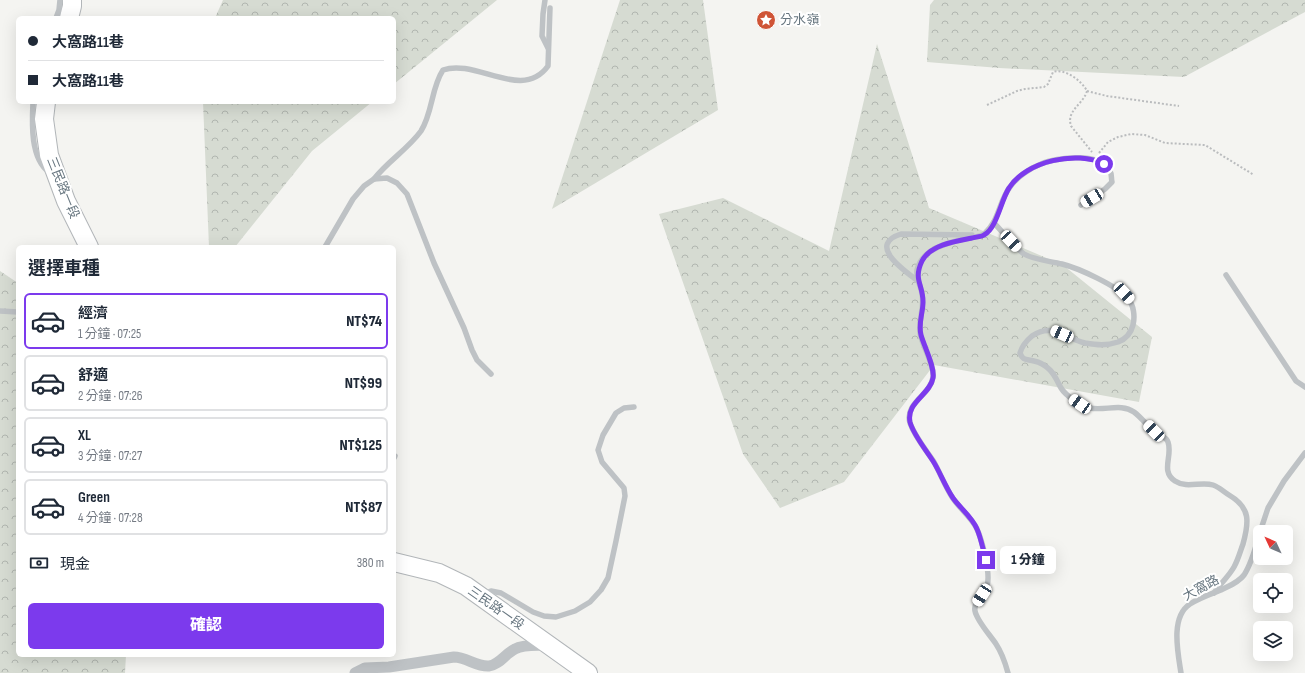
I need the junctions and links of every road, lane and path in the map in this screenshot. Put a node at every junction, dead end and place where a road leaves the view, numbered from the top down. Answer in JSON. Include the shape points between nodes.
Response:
{"nodes":[{"id":1,"x":60,"y":0,"type":"edge"},
{"id":2,"x":72,"y":0,"type":"edge"},
{"id":3,"x":545,"y":0,"type":"edge"},
{"id":4,"x":550,"y":8,"type":"dead end"},
{"id":5,"x":57,"y":16,"type":"edge"},
{"id":6,"x":70,"y":16,"type":"edge"},
{"id":7,"x":548,"y":50,"type":"junction"},
{"id":8,"x":1087,"y":91,"type":"junction"},
{"id":9,"x":34,"y":104,"type":"edge"},
{"id":10,"x":46,"y":104,"type":"edge"},
{"id":11,"x":987,"y":105,"type":"dead end"},
{"id":12,"x":1179,"y":106,"type":"dead end"},
{"id":13,"x":1096,"y":160,"type":"junction"},
{"id":14,"x":1254,"y":175,"type":"dead end"},
{"id":15,"x":56,"y":176,"type":"junction"},
{"id":16,"x":374,"y":180,"type":"junction"},
{"id":17,"x":1081,"y":205,"type":"dead end"},
{"id":18,"x":994,"y":223,"type":"junction"},
{"id":19,"x":984,"y":235,"type":"junction"},
{"id":20,"x":88,"y":245,"type":"edge"},
{"id":21,"x":326,"y":245,"type":"edge"},
{"id":22,"x":1226,"y":275,"type":"dead end"},
{"id":23,"x":918,"y":281,"type":"junction"},
{"id":24,"x":0,"y":311,"type":"edge"},
{"id":25,"x":16,"y":312,"type":"edge"},
{"id":26,"x":491,"y":374,"type":"dead end"},
{"id":27,"x":1305,"y":387,"type":"edge"},
{"id":28,"x":634,"y":407,"type":"dead end"},
{"id":29,"x":1305,"y":453,"type":"edge"},
{"id":30,"x":1262,"y":525,"type":"edge"},
{"id":31,"x":1253,"y":554,"type":"edge"},
{"id":32,"x":396,"y":562,"type":"edge"},
{"id":33,"x":1214,"y":593,"type":"junction"},
{"id":34,"x":479,"y":595,"type":"junction"},
{"id":35,"x":549,"y":645,"type":"junction"},
{"id":36,"x":355,"y":673,"type":"edge"},
{"id":37,"x":588,"y":673,"type":"edge"},
{"id":38,"x":1008,"y":673,"type":"edge"},
{"id":39,"x":1181,"y":673,"type":"edge"}],
"edges":[{"from":1,"to":5,"type":"lane"},
{"from":2,"to":6,"type":"main road"},
{"from":3,"to":7,"type":"lane","via":[[542,36]]},
{"from":4,"to":7,"type":"lane"},
{"from":7,"to":16,"type":"lane","via":[[548,66],[543,73],[523,81],[461,68],[443,70],[436,84],[428,118],[421,131]]},
{"from":8,"to":11,"type":"path","via":[[1078,80],[1056,71],[1044,87],[1017,91]]},
{"from":8,"to":12,"type":"path"},
{"from":8,"to":13,"type":"path","via":[[1069,120]]},
{"from":9,"to":15,"type":"lane","via":[[32,122],[36,152],[44,168]]},
{"from":10,"to":15,"type":"main road","name":"三民路一段","via":[[44,119],[49,155]]},
{"from":13,"to":14,"type":"path","via":[[1100,150],[1108,142],[1131,134],[1145,135],[1165,143],[1205,145]]},
{"from":13,"to":17,"type":"lane","via":[[1111,172],[1112,182],[1105,190]]},
{"from":13,"to":18,"type":"lane","via":[[1057,160],[1041,164],[1022,174],[1009,187]]},
{"from":15,"to":20,"type":"main road","name":"三民路一段"},
{"from":16,"to":21,"type":"lane","via":[[364,186],[353,199]]},
{"from":16,"to":26,"type":"lane","via":[[387,178],[397,183],[406,194],[472,350]]},
{"from":18,"to":19,"type":"lane"},
{"from":18,"to":33,"type":"lane","via":[[1024,254],[1076,269],[1124,293],[1130,300],[1134,324],[1127,336],[1120,341],[1109,345],[1083,343],[1045,330],[1039,331],[1027,340],[1020,353],[1025,360],[1035,361],[1049,369],[1062,389],[1080,404],[1089,408],[1119,407],[1133,411],[1168,442],[1168,473],[1174,480],[1181,484],[1203,483],[1214,486],[1237,499],[1244,507],[1247,518],[1240,555]]},
{"from":19,"to":23,"type":"lane","via":[[949,242],[934,250],[923,259],[918,270]]},
{"from":19,"to":23,"type":"lane","via":[[901,234],[894,237],[888,243],[890,257]]},
{"from":22,"to":27,"type":"lane","via":[[1296,381]]},
{"from":23,"to":38,"type":"lane","via":[[923,303],[920,333],[933,377],[931,384],[914,403],[910,422],[952,498],[977,528],[988,577],[987,586],[976,604],[975,611],[1004,658]]},
{"from":24,"to":25,"type":"lane"},
{"from":28,"to":34,"type":"lane","via":[[624,408],[616,413],[603,435],[598,450],[602,462],[624,488],[625,496],[608,578],[601,590],[590,602],[575,611],[556,617],[533,612],[501,593],[491,591]]},
{"from":29,"to":30,"type":"lane","name":"大窩路","via":[[1284,481],[1268,508]]},
{"from":31,"to":33,"type":"lane","name":"大窩路","via":[[1244,575],[1237,582]]},
{"from":32,"to":34,"type":"main road","name":"三民路一段","via":[[439,573]]},
{"from":33,"to":39,"type":"lane","name":"大窩路","via":[[1190,604],[1180,616],[1177,643]]},
{"from":34,"to":35,"type":"main road","name":"三民路一段"},
{"from":35,"to":36,"type":"street","via":[[515,649],[491,666],[454,657],[365,668]]},
{"from":35,"to":37,"type":"main road","name":"三民路一段"}]}
